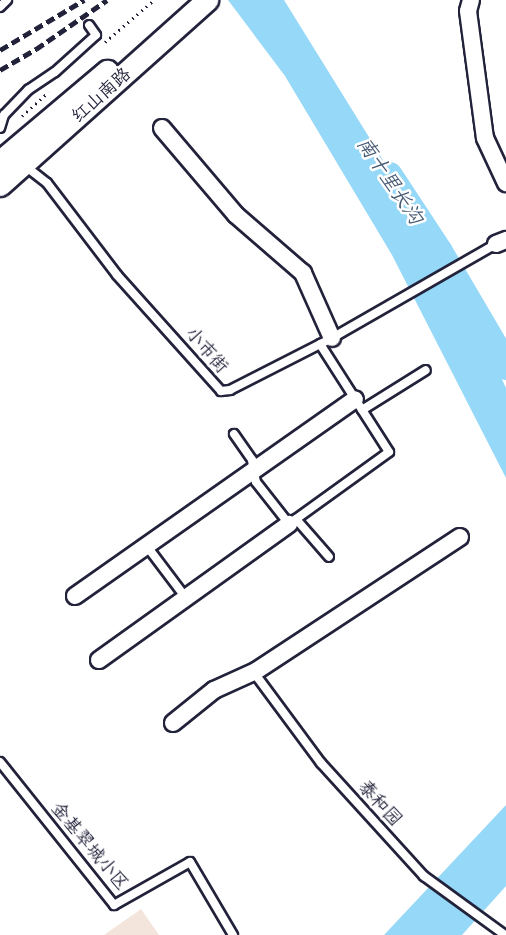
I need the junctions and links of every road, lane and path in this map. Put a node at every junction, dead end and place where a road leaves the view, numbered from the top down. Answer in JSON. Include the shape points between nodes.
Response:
{"nodes":[{"id":1,"x":7,"y":0,"type":"edge"},
{"id":2,"x":471,"y":0,"type":"edge"},
{"id":3,"x":199,"y":2,"type":"edge"},
{"id":4,"x":0,"y":7,"type":"edge"},
{"id":5,"x":89,"y":25,"type":"dead end"},
{"id":6,"x":0,"y":128,"type":"edge"},
{"id":7,"x":162,"y":128,"type":"dead end"},
{"id":8,"x":9,"y":157,"type":"edge"},
{"id":9,"x":506,"y":183,"type":"edge"},
{"id":10,"x":0,"y":184,"type":"edge"},
{"id":11,"x":501,"y":242,"type":"edge"},
{"id":12,"x":326,"y":341,"type":"junction"},
{"id":13,"x":426,"y":370,"type":"dead end"},
{"id":14,"x":358,"y":404,"type":"junction"},
{"id":15,"x":234,"y":434,"type":"dead end"},
{"id":16,"x":293,"y":521,"type":"junction"},
{"id":17,"x":460,"y":537,"type":"dead end"},
{"id":18,"x":147,"y":545,"type":"junction"},
{"id":19,"x":329,"y":557,"type":"dead end"},
{"id":20,"x":75,"y":596,"type":"dead end"},
{"id":21,"x":186,"y":598,"type":"junction"},
{"id":22,"x":99,"y":660,"type":"dead end"},
{"id":23,"x":256,"y":671,"type":"junction"},
{"id":24,"x":173,"y":723,"type":"dead end"},
{"id":25,"x":0,"y":762,"type":"edge"},
{"id":26,"x":233,"y":935,"type":"edge"},
{"id":27,"x":505,"y":935,"type":"edge"}],
"edges":[{"from":1,"to":4,"type":"lane"},
{"from":2,"to":9,"type":"street","via":[[468,11],[485,138]]},
{"from":3,"to":8,"type":"street","name":"红山南路"},
{"from":5,"to":6,"type":"lane","via":[[96,35],[28,90],[4,115]]},
{"from":7,"to":12,"type":"street","via":[[236,215],[303,273]]},
{"from":8,"to":10,"type":"street","name":"红山南路"},
{"from":8,"to":12,"type":"lane","name":"小市街","via":[[46,183],[117,274],[221,391]]},
{"from":11,"to":12,"type":"lane","name":"小市街"},
{"from":12,"to":14,"type":"lane"},
{"from":13,"to":14,"type":"lane"},
{"from":14,"to":16,"type":"lane","via":[[389,452]]},
{"from":14,"to":18,"type":"street"},
{"from":15,"to":16,"type":"lane","via":[[252,460],[256,482]]},
{"from":16,"to":19,"type":"lane"},
{"from":16,"to":21,"type":"street"},
{"from":17,"to":23,"type":"street"},
{"from":18,"to":20,"type":"street"},
{"from":18,"to":21,"type":"lane"},
{"from":21,"to":22,"type":"street"},
{"from":23,"to":24,"type":"street","via":[[214,690]]},
{"from":23,"to":27,"type":"lane","name":"泰和园","via":[[321,763],[424,876]]},
{"from":25,"to":26,"type":"lane","name":"金基翠城小区","via":[[114,905],[190,862]]}]}
